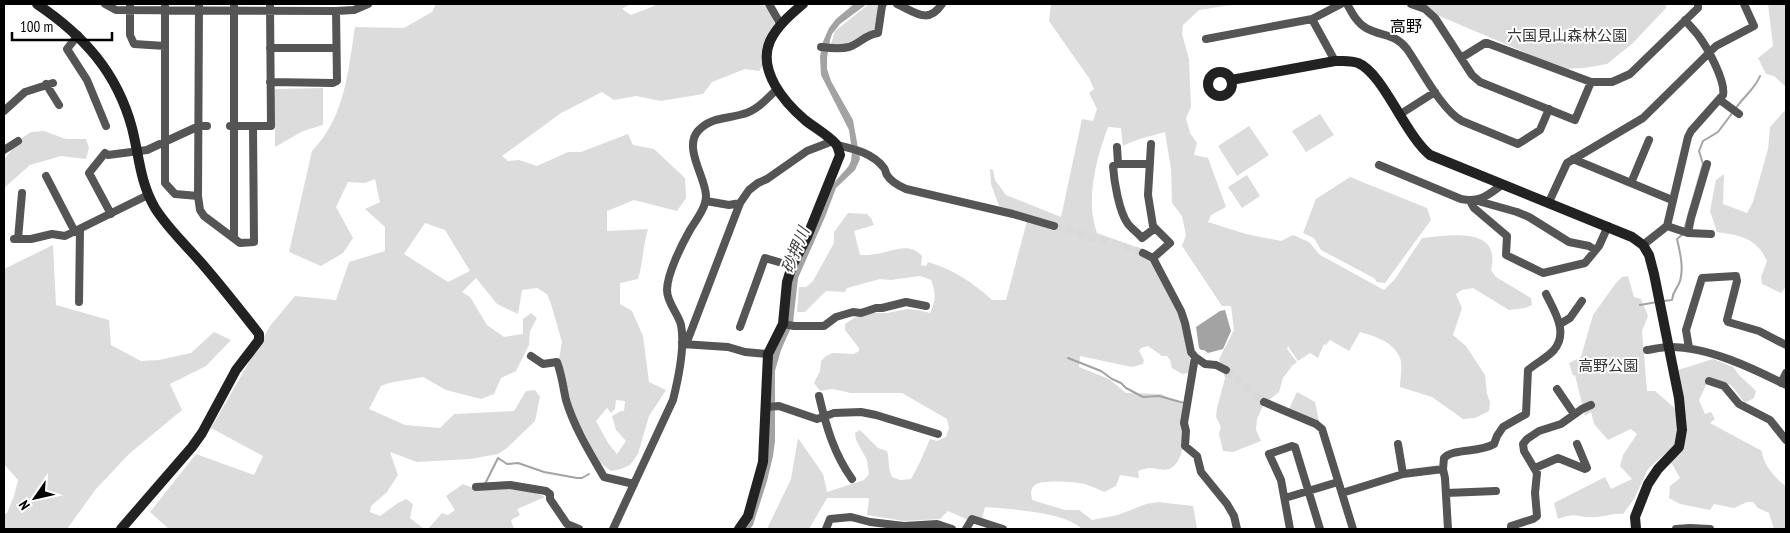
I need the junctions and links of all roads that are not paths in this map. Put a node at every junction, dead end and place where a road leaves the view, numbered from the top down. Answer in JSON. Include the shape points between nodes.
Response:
{"nodes":[{"id":1,"x":39,"y":4,"type":"edge"},
{"id":2,"x":105,"y":4,"type":"edge"},
{"id":3,"x":368,"y":4,"type":"edge"},
{"id":4,"x":769,"y":4,"type":"edge"},
{"id":5,"x":803,"y":4,"type":"edge"},
{"id":6,"x":884,"y":4,"type":"edge"},
{"id":7,"x":897,"y":4,"type":"edge"},
{"id":8,"x":942,"y":4,"type":"edge"},
{"id":9,"x":1341,"y":4,"type":"edge"},
{"id":10,"x":1347,"y":4,"type":"edge"},
{"id":11,"x":1412,"y":4,"type":"edge"},
{"id":12,"x":1698,"y":4,"type":"edge"},
{"id":13,"x":1744,"y":4,"type":"edge"},
{"id":14,"x":130,"y":7,"type":"edge"},
{"id":15,"x":164,"y":7,"type":"edge"},
{"id":16,"x":199,"y":7,"type":"edge"},
{"id":17,"x":234,"y":7,"type":"edge"},
{"id":18,"x":270,"y":7,"type":"edge"},
{"id":19,"x":304,"y":7,"type":"edge"},
{"id":20,"x":338,"y":9,"type":"edge"},
{"id":21,"x":1312,"y":19,"type":"junction"},
{"id":22,"x":1685,"y":20,"type":"junction"},
{"id":23,"x":781,"y":25,"type":"junction"},
{"id":24,"x":78,"y":36,"type":"junction"},
{"id":25,"x":1206,"y":39,"type":"dead end"},
{"id":26,"x":166,"y":46,"type":"junction"},
{"id":27,"x":821,"y":47,"type":"dead end"},
{"id":28,"x":270,"y":48,"type":"junction"},
{"id":29,"x":336,"y":48,"type":"junction"},
{"id":30,"x":1708,"y":53,"type":"junction"},
{"id":31,"x":1461,"y":58,"type":"junction"},
{"id":32,"x":1335,"y":61,"type":"junction"},
{"id":33,"x":1231,"y":80,"type":"dead end"},
{"id":34,"x":270,"y":82,"type":"junction"},
{"id":35,"x":1590,"y":82,"type":"junction"},
{"id":36,"x":776,"y":90,"type":"junction"},
{"id":37,"x":1435,"y":92,"type":"junction"},
{"id":38,"x":1720,"y":100,"type":"junction"},
{"id":39,"x":59,"y":105,"type":"dead end"},
{"id":40,"x":1549,"y":109,"type":"junction"},
{"id":41,"x":4,"y":111,"type":"edge"},
{"id":42,"x":1739,"y":114,"type":"dead end"},
{"id":43,"x":1400,"y":115,"type":"junction"},
{"id":44,"x":106,"y":126,"type":"dead end"},
{"id":45,"x":203,"y":126,"type":"junction"},
{"id":46,"x":232,"y":126,"type":"junction"},
{"id":47,"x":253,"y":126,"type":"junction"},
{"id":48,"x":1649,"y":140,"type":"dead end"},
{"id":49,"x":18,"y":141,"type":"dead end"},
{"id":50,"x":164,"y":142,"type":"junction"},
{"id":51,"x":835,"y":143,"type":"junction"},
{"id":52,"x":1151,"y":144,"type":"dead end"},
{"id":53,"x":99,"y":146,"type":"dead end"},
{"id":54,"x":1117,"y":147,"type":"dead end"},
{"id":55,"x":4,"y":150,"type":"edge"},
{"id":56,"x":137,"y":151,"type":"junction"},
{"id":57,"x":105,"y":153,"type":"junction"},
{"id":58,"x":1574,"y":159,"type":"junction"},
{"id":59,"x":1118,"y":164,"type":"junction"},
{"id":60,"x":1150,"y":164,"type":"junction"},
{"id":61,"x":1707,"y":164,"type":"dead end"},
{"id":62,"x":1379,"y":165,"type":"dead end"},
{"id":63,"x":46,"y":176,"type":"dead end"},
{"id":64,"x":1631,"y":183,"type":"junction"},
{"id":65,"x":1503,"y":184,"type":"junction"},
{"id":66,"x":22,"y":193,"type":"dead end"},
{"id":67,"x":148,"y":196,"type":"junction"},
{"id":68,"x":198,"y":196,"type":"junction"},
{"id":69,"x":1672,"y":200,"type":"junction"},
{"id":70,"x":706,"y":201,"type":"junction"},
{"id":71,"x":1474,"y":201,"type":"junction"},
{"id":72,"x":1549,"y":202,"type":"junction"},
{"id":73,"x":740,"y":203,"type":"junction"},
{"id":74,"x":111,"y":214,"type":"junction"},
{"id":75,"x":1054,"y":226,"type":"tunnel mouth"},
{"id":76,"x":1608,"y":226,"type":"junction"},
{"id":77,"x":1667,"y":226,"type":"junction"},
{"id":78,"x":1155,"y":228,"type":"junction"},
{"id":79,"x":77,"y":231,"type":"junction"},
{"id":80,"x":1688,"y":233,"type":"junction"},
{"id":81,"x":1711,"y":234,"type":"dead end"},
{"id":82,"x":234,"y":238,"type":"junction"},
{"id":83,"x":1643,"y":245,"type":"junction"},
{"id":84,"x":1595,"y":250,"type":"junction"},
{"id":85,"x":1143,"y":253,"type":"tunnel mouth"},
{"id":86,"x":1153,"y":258,"type":"junction"},
{"id":87,"x":792,"y":266,"type":"junction"},
{"id":88,"x":1745,"y":275,"type":"dead end"},
{"id":89,"x":1736,"y":276,"type":"junction"},
{"id":90,"x":1546,"y":294,"type":"dead end"},
{"id":91,"x":1582,"y":301,"type":"dead end"},
{"id":92,"x":79,"y":302,"type":"dead end"},
{"id":93,"x":926,"y":306,"type":"dead end"},
{"id":94,"x":784,"y":324,"type":"junction"},
{"id":95,"x":1560,"y":324,"type":"junction"},
{"id":96,"x":740,"y":327,"type":"dead end"},
{"id":97,"x":682,"y":343,"type":"junction"},
{"id":98,"x":1786,"y":345,"type":"edge"},
{"id":99,"x":1668,"y":347,"type":"junction"},
{"id":100,"x":1689,"y":348,"type":"junction"},
{"id":101,"x":1647,"y":350,"type":"dead end"},
{"id":102,"x":768,"y":354,"type":"junction"},
{"id":103,"x":531,"y":356,"type":"dead end"},
{"id":104,"x":1195,"y":358,"type":"junction"},
{"id":105,"x":1226,"y":370,"type":"tunnel mouth"},
{"id":106,"x":1786,"y":373,"type":"edge"},
{"id":107,"x":1709,"y":381,"type":"dead end"},
{"id":108,"x":1784,"y":384,"type":"edge"},
{"id":109,"x":1557,"y":389,"type":"dead end"},
{"id":110,"x":820,"y":396,"type":"dead end"},
{"id":111,"x":1264,"y":402,"type":"tunnel mouth"},
{"id":112,"x":1591,"y":405,"type":"dead end"},
{"id":113,"x":771,"y":407,"type":"junction"},
{"id":114,"x":1574,"y":414,"type":"junction"},
{"id":115,"x":824,"y":417,"type":"junction"},
{"id":116,"x":938,"y":434,"type":"dead end"},
{"id":117,"x":1786,"y":440,"type":"edge"},
{"id":118,"x":1398,"y":444,"type":"dead end"},
{"id":119,"x":1577,"y":444,"type":"dead end"},
{"id":120,"x":1443,"y":468,"type":"junction"},
{"id":121,"x":1535,"y":468,"type":"junction"},
{"id":122,"x":1403,"y":474,"type":"junction"},
{"id":123,"x":852,"y":479,"type":"dead end"},
{"id":124,"x":1338,"y":482,"type":"junction"},
{"id":125,"x":634,"y":484,"type":"junction"},
{"id":126,"x":476,"y":487,"type":"dead end"},
{"id":127,"x":1309,"y":491,"type":"junction"},
{"id":128,"x":1496,"y":491,"type":"dead end"},
{"id":129,"x":1342,"y":493,"type":"junction"},
{"id":130,"x":1446,"y":493,"type":"junction"},
{"id":131,"x":1286,"y":498,"type":"junction"},
{"id":132,"x":869,"y":526,"type":"edge"},
{"id":133,"x":936,"y":526,"type":"edge"},
{"id":134,"x":904,"y":528,"type":"edge"},
{"id":135,"x":121,"y":529,"type":"edge"},
{"id":136,"x":579,"y":529,"type":"edge"},
{"id":137,"x":613,"y":529,"type":"edge"},
{"id":138,"x":739,"y":529,"type":"edge"},
{"id":139,"x":826,"y":529,"type":"edge"},
{"id":140,"x":952,"y":529,"type":"edge"},
{"id":141,"x":966,"y":529,"type":"edge"},
{"id":142,"x":1000,"y":529,"type":"edge"},
{"id":143,"x":1237,"y":529,"type":"edge"},
{"id":144,"x":1290,"y":529,"type":"edge"},
{"id":145,"x":1320,"y":529,"type":"edge"},
{"id":146,"x":1353,"y":529,"type":"edge"},
{"id":147,"x":1448,"y":529,"type":"edge"},
{"id":148,"x":1510,"y":529,"type":"edge"},
{"id":149,"x":1636,"y":529,"type":"edge"},
{"id":150,"x":1676,"y":529,"type":"edge"},
{"id":151,"x":1710,"y":529,"type":"edge"}],
"edges":[{"from":1,"to":24,"type":"street"},
{"from":2,"to":14,"type":"street","via":[[116,10]]},
{"from":3,"to":20,"type":"street","via":[[354,10]]},
{"from":4,"to":23,"type":"street"},
{"from":5,"to":23,"type":"street"},
{"from":6,"to":27,"type":"street","via":[[878,32],[868,34],[848,48]]},
{"from":7,"to":8,"type":"street","via":[[928,16]]},
{"from":9,"to":21,"type":"street"},
{"from":10,"to":37,"type":"street","via":[[1354,17],[1366,28],[1400,40]]},
{"from":11,"to":31,"type":"street","via":[[1430,12]]},
{"from":12,"to":22,"type":"street","via":[[1698,8]]},
{"from":13,"to":30,"type":"street","via":[[1754,26]]},
{"from":14,"to":15,"type":"street"},
{"from":14,"to":26,"type":"street","via":[[130,34],[134,44]]},
{"from":15,"to":16,"type":"street"},
{"from":15,"to":26,"type":"street"},
{"from":16,"to":17,"type":"street"},
{"from":16,"to":45,"type":"street"},
{"from":17,"to":18,"type":"street"},
{"from":17,"to":46,"type":"street"},
{"from":18,"to":19,"type":"street"},
{"from":18,"to":28,"type":"street"},
{"from":19,"to":20,"type":"street"},
{"from":20,"to":29,"type":"street"},
{"from":21,"to":25,"type":"street"},
{"from":21,"to":32,"type":"street"},
{"from":22,"to":30,"type":"street","via":[[1698,34]]},
{"from":22,"to":35,"type":"street","via":[[1630,74],[1612,82]]},
{"from":23,"to":36,"type":"street","via":[[769,44],[768,56]]},
{"from":24,"to":44,"type":"street","via":[[67,49],[87,80]]},
{"from":24,"to":56,"type":"street","via":[[110,76],[127,111]]},
{"from":26,"to":50,"type":"street"},
{"from":28,"to":29,"type":"street"},
{"from":28,"to":34,"type":"street"},
{"from":29,"to":34,"type":"street","via":[[337,82]]},
{"from":30,"to":38,"type":"street","via":[[1723,86]]},
{"from":30,"to":58,"type":"street","via":[[1643,118]]},
{"from":31,"to":35,"type":"street","via":[[1487,43]]},
{"from":31,"to":40,"type":"street","via":[[1480,82]]},
{"from":32,"to":33,"type":"street"},
{"from":32,"to":43,"type":"street","via":[[1351,61],[1365,67]]},
{"from":34,"to":47,"type":"street","via":[[271,126]]},
{"from":35,"to":40,"type":"street","via":[[1575,120]]},
{"from":36,"to":51,"type":"street","via":[[800,116]]},
{"from":36,"to":70,"type":"street","via":[[756,108],[745,114],[722,117],[705,125],[696,134],[693,150],[706,190]]},
{"from":37,"to":40,"type":"street","via":[[1456,117],[1518,144],[1540,130]]},
{"from":37,"to":43,"type":"street"},
{"from":38,"to":42,"type":"street"},
{"from":38,"to":69,"type":"street","via":[[1688,137]]},
{"from":39,"to":41,"type":"street","via":[[50,84],[25,92]]},
{"from":43,"to":65,"type":"street","via":[[1416,141],[1430,155]]},
{"from":45,"to":50,"type":"street"},
{"from":45,"to":68,"type":"street"},
{"from":46,"to":47,"type":"street"},
{"from":46,"to":82,"type":"street"},
{"from":47,"to":82,"type":"street","via":[[254,242],[240,243]]},
{"from":48,"to":64,"type":"street"},
{"from":49,"to":55,"type":"street"},
{"from":50,"to":56,"type":"street","via":[[148,150]]},
{"from":50,"to":68,"type":"street","via":[[165,182],[175,194]]},
{"from":51,"to":73,"type":"street","via":[[807,151],[758,183]]},
{"from":51,"to":75,"type":"street","via":[[870,156],[891,180],[906,189]]},
{"from":51,"to":87,"type":"street","via":[[840,155]]},
{"from":52,"to":60,"type":"street"},
{"from":53,"to":57,"type":"street"},
{"from":54,"to":59,"type":"street"},
{"from":56,"to":57,"type":"street"},
{"from":56,"to":67,"type":"street"},
{"from":57,"to":74,"type":"street","via":[[89,173]]},
{"from":58,"to":64,"type":"street"},
{"from":58,"to":72,"type":"street","via":[[1563,168]]},
{"from":59,"to":60,"type":"street"},
{"from":59,"to":78,"type":"street","via":[[1113,166],[1114,177],[1127,223],[1142,238]]},
{"from":60,"to":78,"type":"street","via":[[1148,195]]},
{"from":61,"to":80,"type":"street"},
{"from":62,"to":71,"type":"street","via":[[1461,199]]},
{"from":63,"to":79,"type":"street"},
{"from":64,"to":69,"type":"street"},
{"from":65,"to":71,"type":"street"},
{"from":65,"to":72,"type":"street"},
{"from":66,"to":79,"type":"street","via":[[16,239],[52,234],[65,236]]},
{"from":67,"to":74,"type":"street"},
{"from":67,"to":135,"type":"street","via":[[165,222],[259,334],[259,340],[236,370],[202,433]]},
{"from":68,"to":82,"type":"street","via":[[204,216]]},
{"from":69,"to":77,"type":"street"},
{"from":70,"to":73,"type":"street"},
{"from":70,"to":97,"type":"street","via":[[679,253],[667,290],[681,324]]},
{"from":71,"to":84,"type":"street","via":[[1516,212],[1570,242]]},
{"from":71,"to":84,"type":"street","via":[[1474,208],[1507,236],[1506,255],[1543,273],[1585,262]]},
{"from":72,"to":76,"type":"street"},
{"from":73,"to":97,"type":"street","via":[[688,339]]},
{"from":74,"to":79,"type":"street"},
{"from":76,"to":83,"type":"street"},
{"from":76,"to":84,"type":"street"},
{"from":77,"to":80,"type":"street"},
{"from":77,"to":83,"type":"street"},
{"from":78,"to":86,"type":"street","via":[[1170,243]]},
{"from":79,"to":92,"type":"street"},
{"from":80,"to":81,"type":"street"},
{"from":83,"to":99,"type":"street","via":[[1654,274]]},
{"from":85,"to":86,"type":"street"},
{"from":86,"to":104,"type":"street","via":[[1181,310]]},
{"from":87,"to":94,"type":"street","via":[[787,282]]},
{"from":87,"to":96,"type":"street","via":[[765,258]]},
{"from":88,"to":89,"type":"street"},
{"from":89,"to":98,"type":"street","via":[[1738,281],[1728,322],[1759,331]]},
{"from":89,"to":100,"type":"street","via":[[1702,278],[1686,330]]},
{"from":90,"to":95,"type":"street"},
{"from":91,"to":95,"type":"street","via":[[1570,318]]},
{"from":93,"to":94,"type":"street","via":[[906,302],[861,313],[852,312],[836,316],[824,326]]},
{"from":94,"to":102,"type":"street"},
{"from":95,"to":120,"type":"street","via":[[1559,340],[1554,350],[1528,370],[1526,414],[1503,428],[1489,447],[1447,455]]},
{"from":97,"to":102,"type":"street"},
{"from":97,"to":125,"type":"street","via":[[674,400]]},
{"from":99,"to":100,"type":"street"},
{"from":99,"to":101,"type":"street"},
{"from":99,"to":149,"type":"street","via":[[1679,400],[1681,440],[1679,447],[1658,468],[1648,484],[1635,517]]},
{"from":100,"to":108,"type":"street","via":[[1744,365]]},
{"from":102,"to":113,"type":"street"},
{"from":103,"to":125,"type":"street","via":[[543,364],[557,362],[572,415],[604,477]]},
{"from":104,"to":105,"type":"street"},
{"from":104,"to":143,"type":"street","via":[[1184,423],[1185,446],[1197,456],[1202,472],[1234,516]]},
{"from":106,"to":108,"type":"street"},
{"from":107,"to":117,"type":"street","via":[[1724,386],[1739,404],[1770,420]]},
{"from":109,"to":114,"type":"street"},
{"from":110,"to":115,"type":"street"},
{"from":111,"to":124,"type":"street","via":[[1322,429]]},
{"from":112,"to":114,"type":"street"},
{"from":113,"to":115,"type":"street","via":[[817,419]]},
{"from":113,"to":138,"type":"street","via":[[764,462],[748,516]]},
{"from":114,"to":121,"type":"street","via":[[1561,424],[1539,431],[1523,444]]},
{"from":115,"to":116,"type":"street","via":[[834,413],[861,412]]},
{"from":115,"to":123,"type":"street","via":[[838,457]]},
{"from":118,"to":122,"type":"street"},
{"from":119,"to":121,"type":"street","via":[[1587,468],[1558,458]]},
{"from":120,"to":122,"type":"street"},
{"from":120,"to":130,"type":"street"},
{"from":121,"to":148,"type":"street","via":[[1537,516]]},
{"from":122,"to":129,"type":"street"},
{"from":124,"to":127,"type":"street"},
{"from":124,"to":129,"type":"street"},
{"from":125,"to":137,"type":"street"},
{"from":126,"to":136,"type":"street","via":[[510,485],[546,491],[567,524]]},
{"from":127,"to":131,"type":"street"},
{"from":127,"to":131,"type":"street","via":[[1292,446],[1269,454]]},
{"from":127,"to":145,"type":"street"},
{"from":128,"to":130,"type":"street"},
{"from":129,"to":146,"type":"street"},
{"from":130,"to":147,"type":"street"},
{"from":131,"to":144,"type":"street"},
{"from":132,"to":134,"type":"street"},
{"from":132,"to":139,"type":"street","via":[[851,517],[830,519]]},
{"from":133,"to":134,"type":"street"},
{"from":133,"to":140,"type":"street"},
{"from":141,"to":142,"type":"street","via":[[972,519]]},
{"from":150,"to":151,"type":"street"}]}
